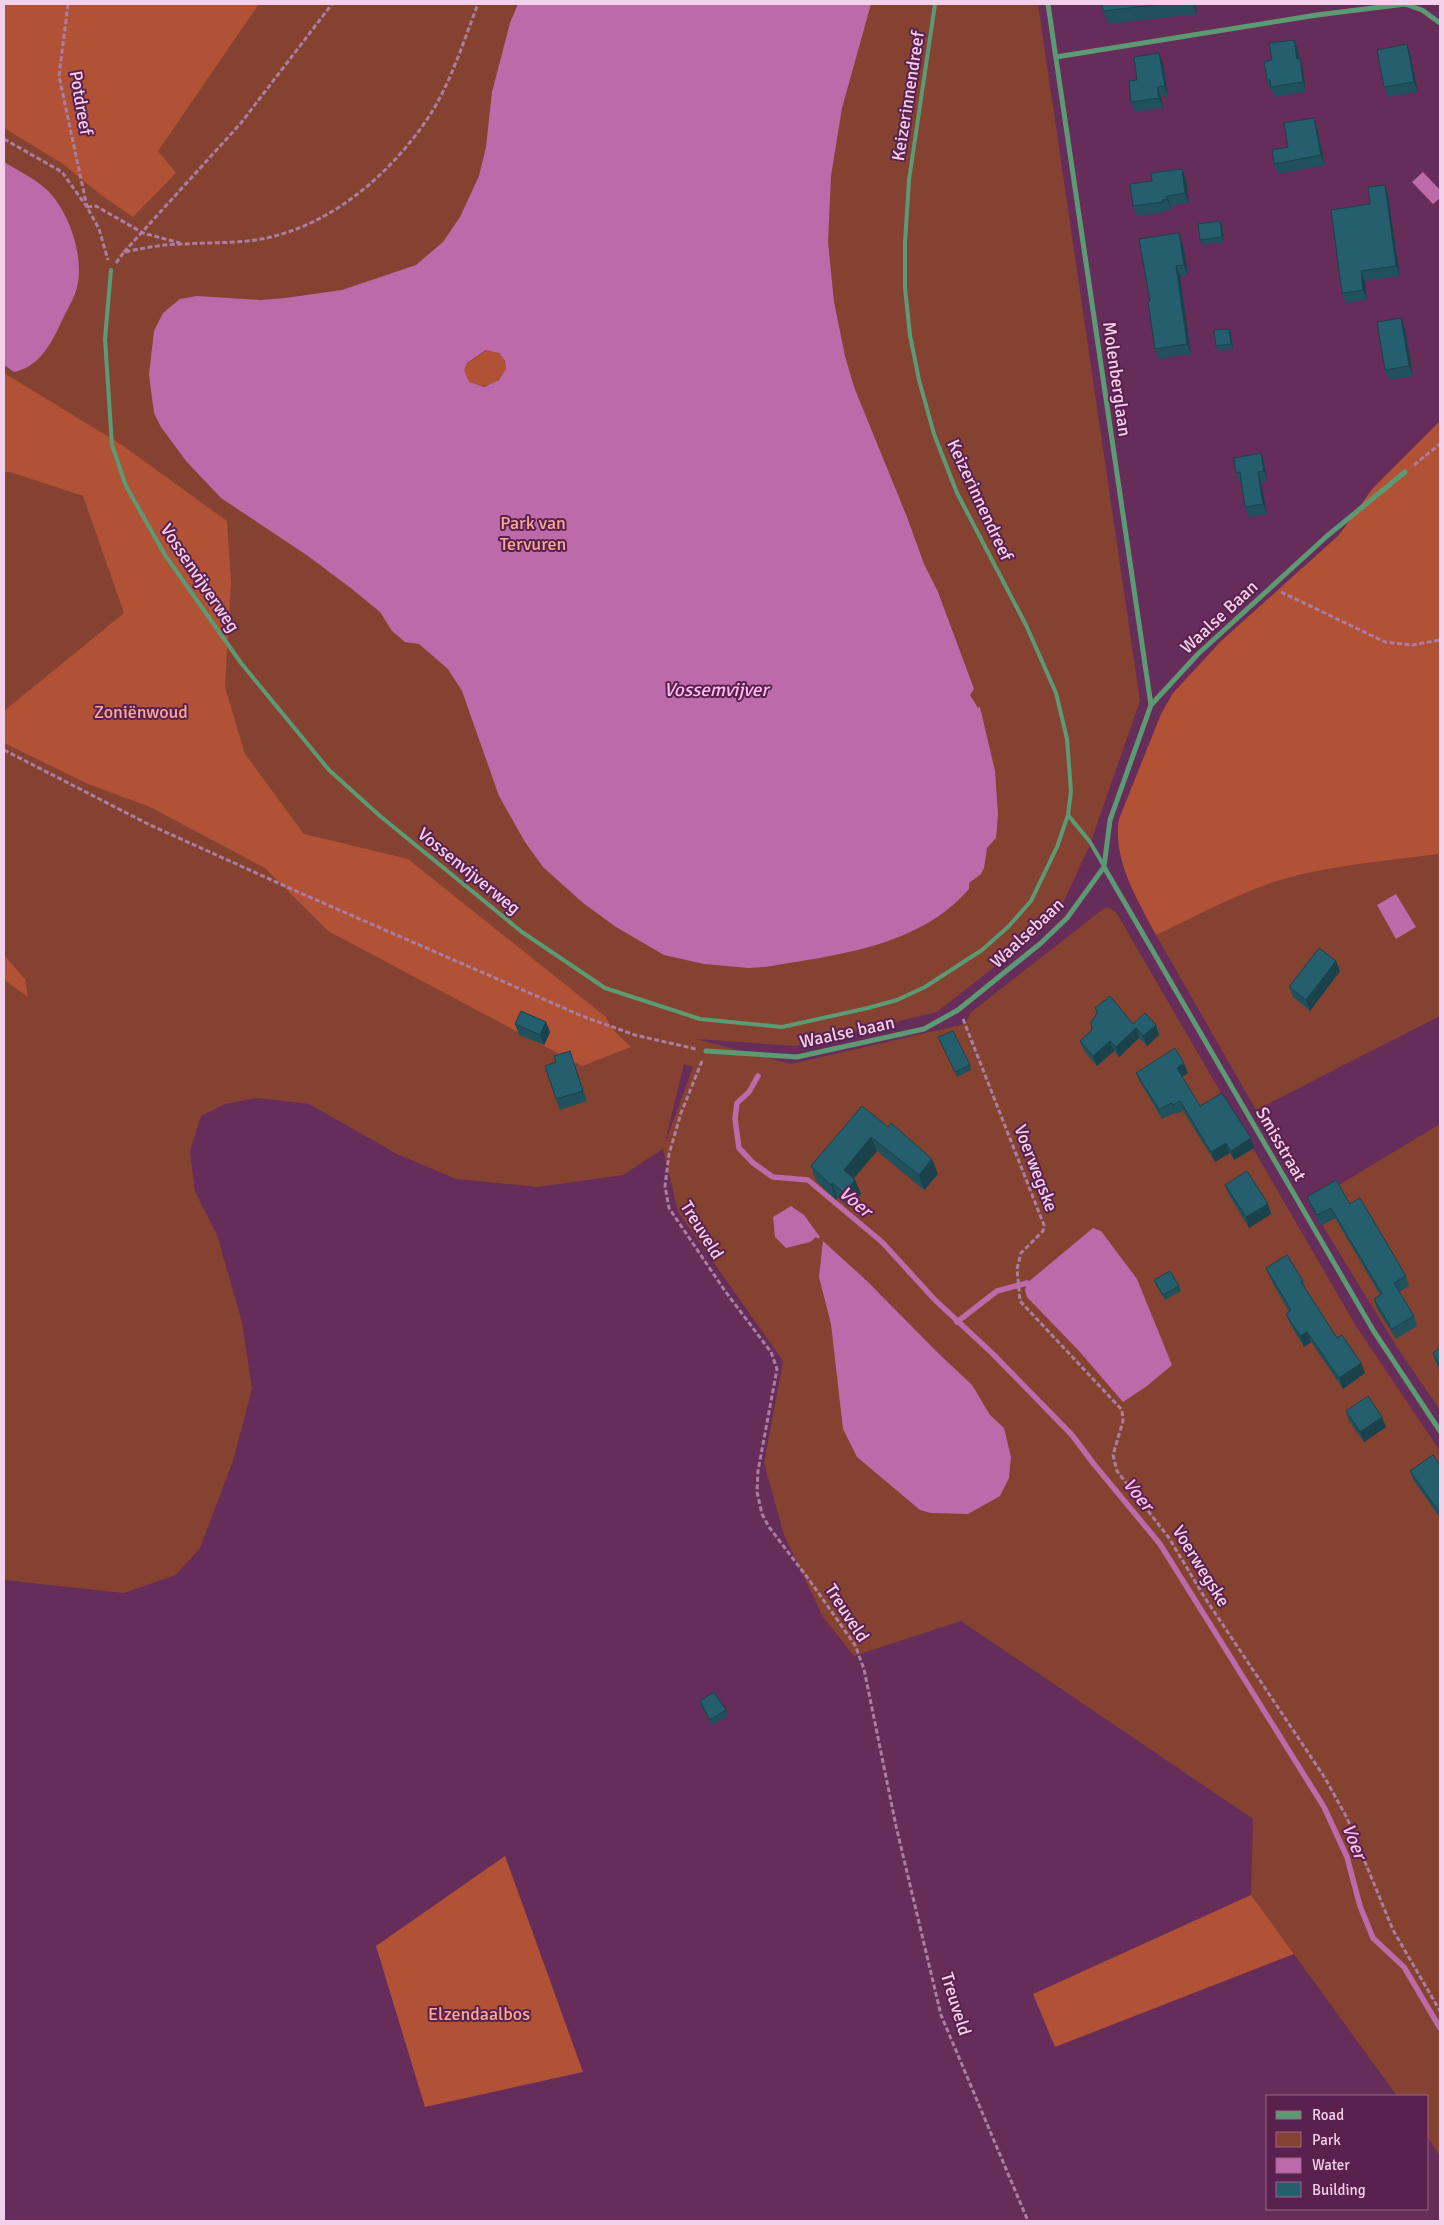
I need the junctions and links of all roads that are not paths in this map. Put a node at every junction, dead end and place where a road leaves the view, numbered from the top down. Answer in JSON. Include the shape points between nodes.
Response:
{"nodes":[{"id":1,"x":935,"y":4,"type":"edge"},
{"id":2,"x":1048,"y":4,"type":"edge"},
{"id":3,"x":1440,"y":23,"type":"edge"},
{"id":4,"x":1056,"y":57,"type":"junction"},
{"id":5,"x":110,"y":270,"type":"road end"},
{"id":6,"x":1405,"y":472,"type":"road end"},
{"id":7,"x":1151,"y":704,"type":"junction"},
{"id":8,"x":1068,"y":815,"type":"junction"},
{"id":9,"x":1104,"y":867,"type":"junction"},
{"id":10,"x":958,"y":1010,"type":"joint"},
{"id":11,"x":706,"y":1051,"type":"road end"},
{"id":12,"x":1440,"y":1430,"type":"edge"}],
"edges":[{"from":1,"to":8,"type":"lane","name":"Keizerinnendreef","via":[[909,180],[905,288],[910,335],[934,434],[957,492],[1026,625],[1056,693],[1068,746]]},
{"from":2,"to":4,"type":"street","name":"Molenberglaan"},
{"from":3,"to":4,"type":"street","via":[[1422,10],[1405,4],[1317,14]]},
{"from":4,"to":7,"type":"street","name":"Molenberglaan"},
{"from":5,"to":8,"type":"lane","name":"Vossenvijverweg","via":[[105,338],[112,445],[126,486],[165,555],[241,663],[329,770],[522,932],[605,988],[700,1018],[782,1027],[898,1000],[954,970],[1008,927],[1031,901],[1046,874]]},
{"from":6,"to":7,"type":"street","name":"Waalse Baan","via":[[1271,587],[1198,654]]},
{"from":7,"to":9,"type":"street","name":"Waalse Baan","via":[[1110,820]]},
{"from":8,"to":9,"type":"lane","via":[[1090,842]]},
{"from":9,"to":10,"type":"street","name":"Waalsebaan","via":[[1060,925]]},
{"from":9,"to":12,"type":"street","name":"Smisstraat","via":[[1373,1330]]},
{"from":10,"to":11,"type":"street","name":"Waalse baan","via":[[924,1029],[797,1057]]}]}
